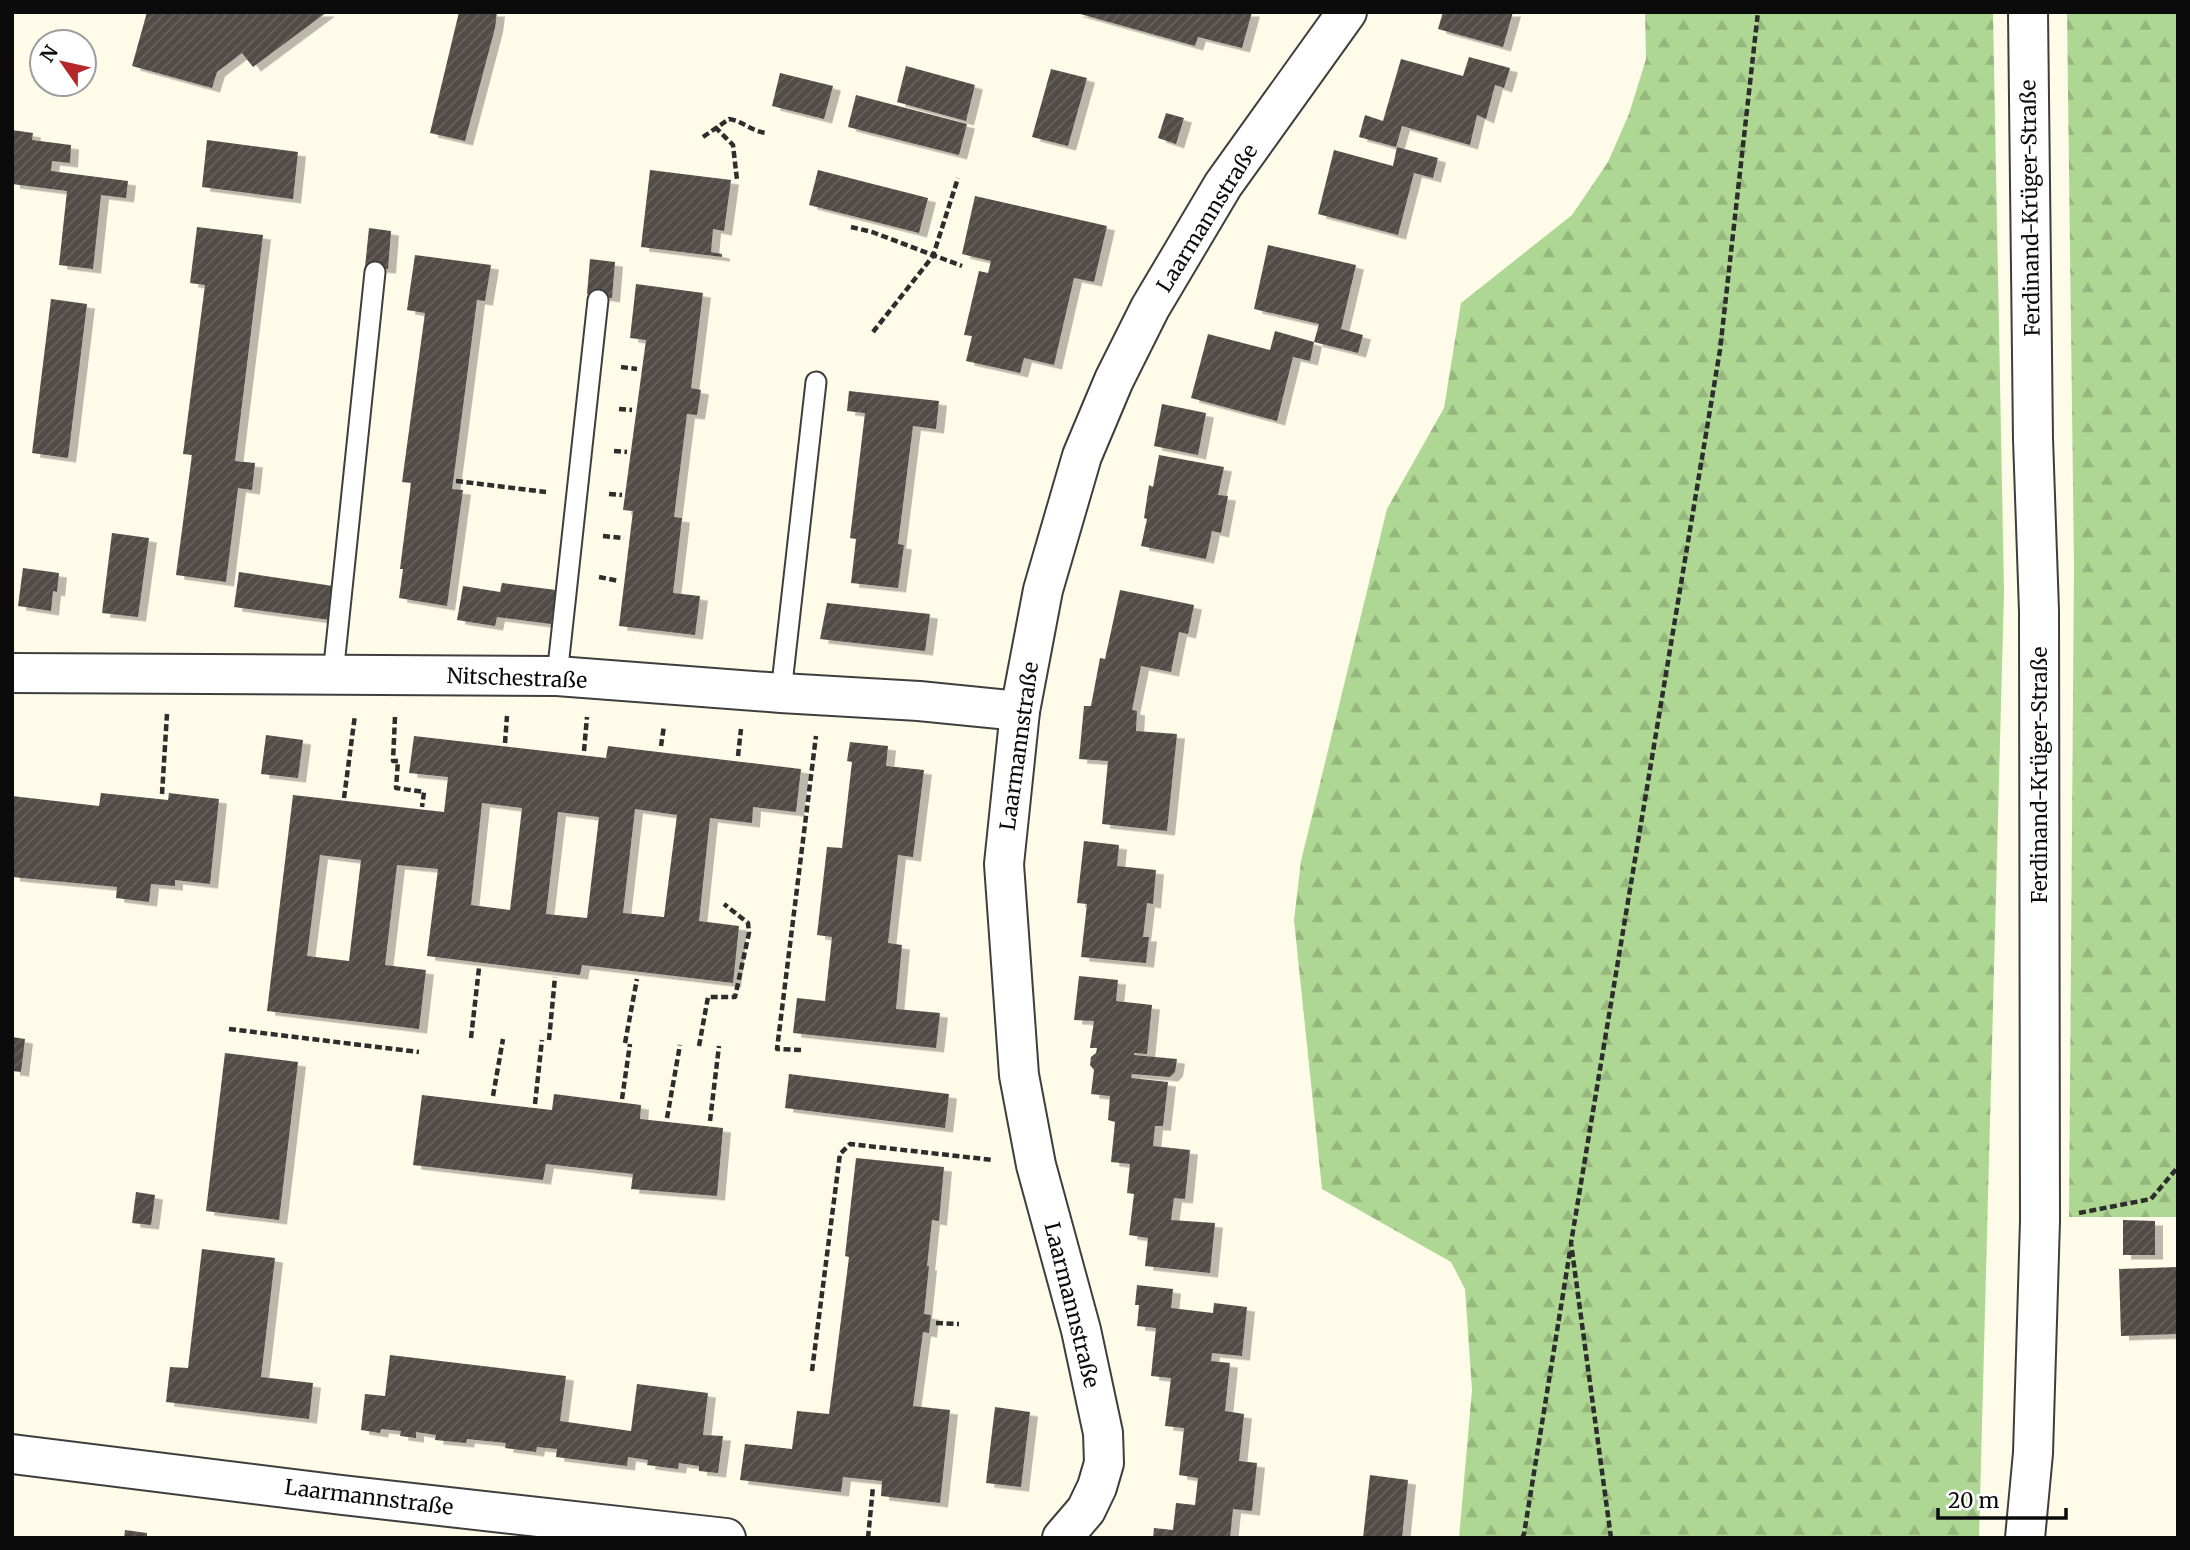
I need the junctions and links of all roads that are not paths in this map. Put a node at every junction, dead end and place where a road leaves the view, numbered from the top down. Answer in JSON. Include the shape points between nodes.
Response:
{"nodes":[{"id":1,"x":1347,"y":12,"type":"edge"},
{"id":2,"x":2028,"y":12,"type":"edge"},
{"id":3,"x":375,"y":272,"type":"dead end"},
{"id":4,"x":598,"y":300,"type":"dead end"},
{"id":5,"x":816,"y":382,"type":"dead end"},
{"id":6,"x":12,"y":673,"type":"edge"},
{"id":7,"x":363,"y":675,"type":"junction"},
{"id":8,"x":557,"y":676,"type":"junction"},
{"id":9,"x":781,"y":693,"type":"junction"},
{"id":10,"x":1020,"y":711,"type":"junction"},
{"id":11,"x":12,"y":1454,"type":"edge"},
{"id":12,"x":726,"y":1538,"type":"edge"},
{"id":13,"x":1062,"y":1538,"type":"edge"},
{"id":14,"x":2025,"y":1538,"type":"edge"}],
"edges":[{"from":1,"to":10,"type":"street","name":"Laarmannstraße","via":[[1223,185],[1156,297],[1114,380],[1082,456],[1042,590]]},
{"from":2,"to":14,"type":"street","name":"Ferdinand-Krüger-Straße","via":[[2039,611],[2040,1221],[2033,1453]]},
{"from":3,"to":7,"type":"lane"},
{"from":4,"to":8,"type":"lane"},
{"from":5,"to":9,"type":"lane"},
{"from":6,"to":7,"type":"street","name":"Nitschestraße"},
{"from":7,"to":8,"type":"street","name":"Nitschestraße"},
{"from":8,"to":9,"type":"street","name":"Nitschestraße"},
{"from":9,"to":10,"type":"street","name":"Nitschestraße"},
{"from":10,"to":13,"type":"street","name":"Laarmannstraße","via":[[1004,863],[1019,1074],[1036,1165],[1081,1330],[1103,1433],[1104,1463],[1097,1487],[1086,1510]]},
{"from":11,"to":12,"type":"street","name":"Laarmannstraße"}]}
